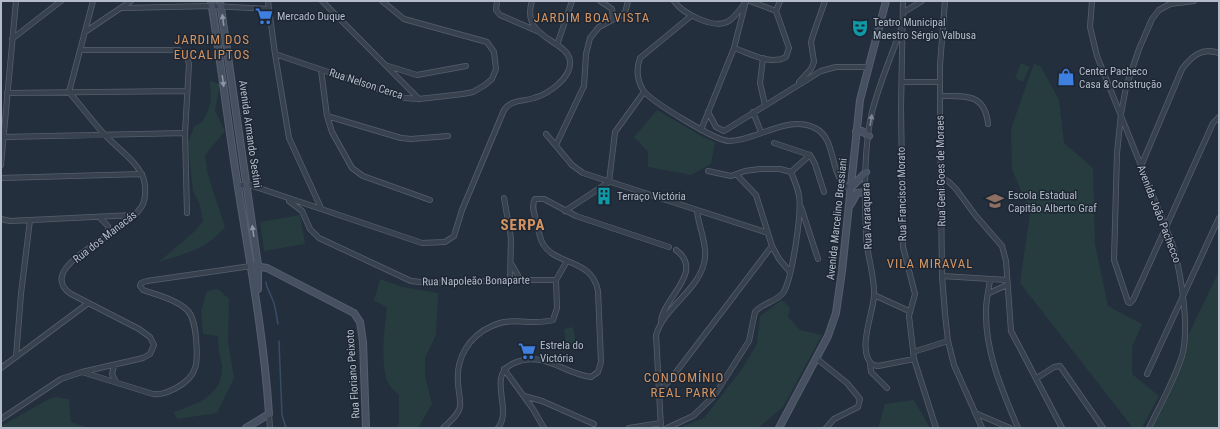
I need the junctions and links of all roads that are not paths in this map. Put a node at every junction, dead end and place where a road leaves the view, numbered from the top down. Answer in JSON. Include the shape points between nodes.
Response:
{"nodes":[{"id":1,"x":16,"y":1,"type":"edge"},
{"id":2,"x":61,"y":1,"type":"edge"},
{"id":3,"x":93,"y":1,"type":"edge"},
{"id":4,"x":131,"y":1,"type":"edge"},
{"id":5,"x":268,"y":1,"type":"edge"},
{"id":6,"x":322,"y":1,"type":"edge"},
{"id":7,"x":382,"y":1,"type":"edge"},
{"id":8,"x":497,"y":1,"type":"edge"},
{"id":9,"x":532,"y":1,"type":"edge"},
{"id":10,"x":572,"y":1,"type":"edge"},
{"id":11,"x":600,"y":1,"type":"edge"},
{"id":12,"x":628,"y":1,"type":"edge"},
{"id":13,"x":674,"y":1,"type":"edge"},
{"id":14,"x":747,"y":1,"type":"edge"},
{"id":15,"x":780,"y":1,"type":"edge"},
{"id":16,"x":825,"y":1,"type":"edge"},
{"id":17,"x":886,"y":1,"type":"edge"},
{"id":18,"x":903,"y":1,"type":"edge"},
{"id":19,"x":922,"y":1,"type":"edge"},
{"id":20,"x":945,"y":1,"type":"edge"},
{"id":21,"x":1092,"y":1,"type":"edge"},
{"id":22,"x":1194,"y":1,"type":"edge"},
{"id":23,"x":212,"y":3,"type":"edge"},
{"id":24,"x":221,"y":4,"type":"edge"},
{"id":25,"x":123,"y":8,"type":"junction"},
{"id":26,"x":269,"y":10,"type":"junction"},
{"id":27,"x":776,"y":11,"type":"junction"},
{"id":28,"x":904,"y":12,"type":"junction"},
{"id":29,"x":691,"y":16,"type":"junction"},
{"id":30,"x":613,"y":19,"type":"junction"},
{"id":31,"x":903,"y":26,"type":"junction"},
{"id":32,"x":538,"y":30,"type":"junction"},
{"id":33,"x":85,"y":32,"type":"junction"},
{"id":34,"x":12,"y":39,"type":"junction"},
{"id":35,"x":557,"y":46,"type":"junction"},
{"id":36,"x":734,"y":48,"type":"junction"},
{"id":37,"x":80,"y":50,"type":"junction"},
{"id":38,"x":1219,"y":53,"type":"edge"},
{"id":39,"x":275,"y":54,"type":"junction"},
{"id":40,"x":763,"y":58,"type":"junction"},
{"id":41,"x":386,"y":65,"type":"junction"},
{"id":42,"x":466,"y":66,"type":"dead end"},
{"id":43,"x":868,"y":67,"type":"junction"},
{"id":44,"x":321,"y":70,"type":"junction"},
{"id":45,"x":902,"y":82,"type":"junction"},
{"id":46,"x":940,"y":82,"type":"junction"},
{"id":47,"x":796,"y":85,"type":"junction"},
{"id":48,"x":187,"y":91,"type":"junction"},
{"id":49,"x":69,"y":92,"type":"junction"},
{"id":50,"x":644,"y":92,"type":"junction"},
{"id":51,"x":7,"y":93,"type":"junction"},
{"id":52,"x":940,"y":96,"type":"junction"},
{"id":53,"x":419,"y":99,"type":"junction"},
{"id":54,"x":765,"y":104,"type":"junction"},
{"id":55,"x":708,"y":112,"type":"junction"},
{"id":56,"x":753,"y":112,"type":"junction"},
{"id":57,"x":1121,"y":114,"type":"junction"},
{"id":58,"x":327,"y":116,"type":"junction"},
{"id":59,"x":1219,"y":117,"type":"edge"},
{"id":60,"x":988,"y":124,"type":"dead end"},
{"id":61,"x":701,"y":130,"type":"junction"},
{"id":62,"x":762,"y":132,"type":"junction"},
{"id":63,"x":856,"y":132,"type":"junction"},
{"id":64,"x":184,"y":133,"type":"junction"},
{"id":65,"x":104,"y":134,"type":"junction"},
{"id":66,"x":546,"y":134,"type":"dead end"},
{"id":67,"x":448,"y":136,"type":"dead end"},
{"id":68,"x":869,"y":136,"type":"junction"},
{"id":69,"x":4,"y":137,"type":"junction"},
{"id":70,"x":774,"y":143,"type":"dead end"},
{"id":71,"x":556,"y":146,"type":"junction"},
{"id":72,"x":810,"y":155,"type":"junction"},
{"id":73,"x":1,"y":165,"type":"edge"},
{"id":74,"x":1141,"y":166,"type":"junction"},
{"id":75,"x":708,"y":171,"type":"dead end"},
{"id":76,"x":791,"y":172,"type":"junction"},
{"id":77,"x":866,"y":172,"type":"junction"},
{"id":78,"x":142,"y":174,"type":"junction"},
{"id":79,"x":738,"y":175,"type":"junction"},
{"id":80,"x":838,"y":176,"type":"junction"},
{"id":81,"x":941,"y":177,"type":"junction"},
{"id":82,"x":1,"y":178,"type":"edge"},
{"id":83,"x":851,"y":179,"type":"junction"},
{"id":84,"x":609,"y":182,"type":"junction"},
{"id":85,"x":247,"y":184,"type":"junction"},
{"id":86,"x":238,"y":186,"type":"junction"},
{"id":87,"x":850,"y":189,"type":"junction"},
{"id":88,"x":824,"y":192,"type":"dead end"},
{"id":89,"x":866,"y":192,"type":"junction"},
{"id":90,"x":284,"y":198,"type":"junction"},
{"id":91,"x":504,"y":198,"type":"dead end"},
{"id":92,"x":430,"y":200,"type":"dead end"},
{"id":93,"x":800,"y":206,"type":"junction"},
{"id":94,"x":321,"y":208,"type":"junction"},
{"id":95,"x":848,"y":209,"type":"junction"},
{"id":96,"x":697,"y":210,"type":"junction"},
{"id":97,"x":565,"y":211,"type":"junction"},
{"id":98,"x":187,"y":213,"type":"dead end"},
{"id":99,"x":136,"y":215,"type":"junction"},
{"id":100,"x":100,"y":218,"type":"junction"},
{"id":101,"x":1219,"y":218,"type":"edge"},
{"id":102,"x":1,"y":219,"type":"edge"},
{"id":103,"x":30,"y":220,"type":"junction"},
{"id":104,"x":1166,"y":228,"type":"junction"},
{"id":105,"x":109,"y":233,"type":"junction"},
{"id":106,"x":768,"y":233,"type":"junction"},
{"id":107,"x":772,"y":246,"type":"junction"},
{"id":108,"x":669,"y":247,"type":"dead end"},
{"id":109,"x":676,"y":250,"type":"dead end"},
{"id":110,"x":818,"y":259,"type":"dead end"},
{"id":111,"x":567,"y":260,"type":"junction"},
{"id":112,"x":512,"y":265,"type":"junction"},
{"id":113,"x":253,"y":268,"type":"junction"},
{"id":114,"x":790,"y":272,"type":"junction"},
{"id":115,"x":942,"y":276,"type":"junction"},
{"id":116,"x":990,"y":279,"type":"junction"},
{"id":117,"x":510,"y":280,"type":"junction"},
{"id":118,"x":520,"y":280,"type":"junction"},
{"id":119,"x":556,"y":280,"type":"junction"},
{"id":120,"x":1007,"y":282,"type":"junction"},
{"id":121,"x":989,"y":292,"type":"junction"},
{"id":122,"x":874,"y":295,"type":"junction"},
{"id":123,"x":1182,"y":297,"type":"junction"},
{"id":124,"x":87,"y":304,"type":"junction"},
{"id":125,"x":909,"y":311,"type":"junction"},
{"id":126,"x":662,"y":323,"type":"junction"},
{"id":127,"x":948,"y":341,"type":"junction"},
{"id":128,"x":913,"y":352,"type":"junction"},
{"id":129,"x":16,"y":358,"type":"junction"},
{"id":130,"x":816,"y":358,"type":"junction"},
{"id":131,"x":914,"y":359,"type":"junction"},
{"id":132,"x":870,"y":363,"type":"junction"},
{"id":133,"x":114,"y":366,"type":"junction"},
{"id":134,"x":1,"y":368,"type":"edge"},
{"id":135,"x":504,"y":369,"type":"junction"},
{"id":136,"x":82,"y":372,"type":"junction"},
{"id":137,"x":1147,"y":374,"type":"dead end"},
{"id":138,"x":1037,"y":378,"type":"junction"},
{"id":139,"x":116,"y":382,"type":"junction"},
{"id":140,"x":887,"y":388,"type":"dead end"},
{"id":141,"x":660,"y":390,"type":"junction"},
{"id":142,"x":524,"y":396,"type":"junction"},
{"id":143,"x":270,"y":414,"type":"junction"},
{"id":144,"x":976,"y":414,"type":"junction"},
{"id":145,"x":1,"y":419,"type":"edge"},
{"id":146,"x":594,"y":424,"type":"dead end"},
{"id":147,"x":661,"y":425,"type":"edge"},
{"id":148,"x":246,"y":428,"type":"edge"},
{"id":149,"x":270,"y":428,"type":"edge"},
{"id":150,"x":366,"y":428,"type":"edge"},
{"id":151,"x":443,"y":428,"type":"edge"},
{"id":152,"x":498,"y":428,"type":"edge"},
{"id":153,"x":544,"y":428,"type":"edge"},
{"id":154,"x":629,"y":428,"type":"edge"},
{"id":155,"x":667,"y":428,"type":"edge"},
{"id":156,"x":779,"y":428,"type":"edge"},
{"id":157,"x":826,"y":428,"type":"edge"},
{"id":158,"x":936,"y":428,"type":"edge"},
{"id":159,"x":982,"y":428,"type":"edge"},
{"id":160,"x":1010,"y":428,"type":"edge"},
{"id":161,"x":1018,"y":428,"type":"edge"},
{"id":162,"x":1062,"y":428,"type":"edge"},
{"id":163,"x":1103,"y":428,"type":"edge"},
{"id":164,"x":1149,"y":428,"type":"edge"}],
"edges":[{"from":1,"to":34,"type":"street"},
{"from":2,"to":34,"type":"street"},
{"from":3,"to":33,"type":"street"},
{"from":4,"to":25,"type":"street"},
{"from":5,"to":26,"type":"street"},
{"from":6,"to":41,"type":"street"},
{"from":7,"to":53,"type":"street","name":"Rua Nelson Cerca","via":[[404,20],[487,42],[494,52],[495,74],[478,89],[463,94]]},
{"from":8,"to":32,"type":"street","via":[[496,10],[500,15]]},
{"from":9,"to":32,"type":"street","via":[[530,17]]},
{"from":10,"to":35,"type":"street"},
{"from":11,"to":30,"type":"street","via":[[612,9]]},
{"from":12,"to":30,"type":"street","via":[[625,13]]},
{"from":13,"to":29,"type":"street"},
{"from":14,"to":27,"type":"street"},
{"from":14,"to":29,"type":"street","via":[[727,22],[717,23]]},
{"from":14,"to":36,"type":"street"},
{"from":15,"to":27,"type":"street"},
{"from":16,"to":47,"type":"street","via":[[813,35],[813,65]]},
{"from":17,"to":43,"type":"street","name":"Avenida Marcelino Bressiani"},
{"from":18,"to":28,"type":"street"},
{"from":19,"to":28,"type":"street"},
{"from":20,"to":46,"type":"street","name":"Rua Geni Goes de Moraes"},
{"from":21,"to":57,"type":"street","name":"Avenida João Pachecco","via":[[1092,41]]},
{"from":22,"to":57,"type":"street","via":[[1164,6],[1152,19],[1130,71]]},
{"from":23,"to":24,"type":"street"},
{"from":23,"to":25,"type":"street"},
{"from":23,"to":86,"type":"street","name":"Avenida Armando Sestini","one_way":true},
{"from":24,"to":26,"type":"street"},
{"from":85,"to":24,"type":"street","name":"Avenida Armando Sestini","one_way":true},
{"from":25,"to":33,"type":"street"},
{"from":26,"to":39,"type":"street"},
{"from":27,"to":40,"type":"street","via":[[787,41],[788,52],[782,60]]},
{"from":28,"to":31,"type":"street"},
{"from":29,"to":50,"type":"street","via":[[640,58],[637,69]]},
{"from":30,"to":71,"type":"street","via":[[599,27],[590,38],[584,86]]},
{"from":31,"to":45,"type":"street","name":"Rua Francisco Morato"},
{"from":68,"to":31,"type":"street","name":"Rua Araraquara","one_way":true,"via":[[877,93]]},
{"from":32,"to":35,"type":"street"},
{"from":33,"to":37,"type":"street"},
{"from":34,"to":51,"type":"street"},
{"from":35,"to":94,"type":"street","via":[[570,59],[569,68],[563,79],[540,96],[514,101],[504,110],[452,238],[445,242],[422,243]]},
{"from":36,"to":40,"type":"street"},
{"from":36,"to":55,"type":"street"},
{"from":37,"to":48,"type":"street","via":[[165,49],[184,52],[189,64]]},
{"from":37,"to":49,"type":"street"},
{"from":38,"to":74,"type":"street","via":[[1201,52],[1182,69]]},
{"from":39,"to":44,"type":"street","name":"Rua Nelson Cerca"},
{"from":39,"to":94,"type":"street","via":[[289,138]]},
{"from":40,"to":54,"type":"street","via":[[760,82]]},
{"from":41,"to":42,"type":"street","via":[[417,75]]},
{"from":41,"to":53,"type":"street"},
{"from":43,"to":47,"type":"street","via":[[828,68]]},
{"from":43,"to":63,"type":"street","name":"Avenida Marcelino Bressiani"},
{"from":44,"to":53,"type":"street","name":"Rua Nelson Cerca","via":[[405,98]]},
{"from":44,"to":58,"type":"street"},
{"from":45,"to":46,"type":"street"},
{"from":45,"to":125,"type":"street","name":"Rua Francisco Morato","via":[[903,247],[915,294]]},
{"from":46,"to":52,"type":"street","name":"Rua Geni Goes de Moraes"},
{"from":47,"to":54,"type":"street"},
{"from":48,"to":49,"type":"street"},
{"from":48,"to":64,"type":"street"},
{"from":49,"to":51,"type":"street"},
{"from":49,"to":65,"type":"street"},
{"from":50,"to":61,"type":"street"},
{"from":50,"to":84,"type":"street","via":[[615,132]]},
{"from":51,"to":69,"type":"street"},
{"from":52,"to":60,"type":"street","via":[[965,96],[979,102],[986,108]]},
{"from":52,"to":81,"type":"street","name":"Rua Geni Goes de Moraes"},
{"from":54,"to":56,"type":"street"},
{"from":55,"to":56,"type":"street","via":[[721,131],[727,130]]},
{"from":55,"to":61,"type":"street"},
{"from":56,"to":62,"type":"street"},
{"from":57,"to":74,"type":"street","name":"Avenida João Pachecco"},
{"from":57,"to":104,"type":"street","via":[[1114,260],[1122,290],[1129,303],[1133,300]]},
{"from":58,"to":67,"type":"street","via":[[411,140]]},
{"from":58,"to":92,"type":"street","via":[[344,155],[357,172]]},
{"from":59,"to":104,"type":"street","via":[[1213,123]]},
{"from":61,"to":62,"type":"street","via":[[719,139],[730,141]]},
{"from":62,"to":80,"type":"street","via":[[798,125],[814,127],[824,135]]},
{"from":63,"to":68,"type":"street","via":[[862,131]]},
{"from":63,"to":83,"type":"street","name":"Avenida Marcelino Bressiani"},
{"from":64,"to":65,"type":"street"},
{"from":64,"to":98,"type":"street"},
{"from":65,"to":69,"type":"street"},
{"from":65,"to":78,"type":"street"},
{"from":66,"to":71,"type":"street"},
{"from":68,"to":77,"type":"street","name":"Rua Araraquara"},
{"from":69,"to":73,"type":"street"},
{"from":70,"to":72,"type":"street"},
{"from":71,"to":84,"type":"street","via":[[577,169]]},
{"from":72,"to":76,"type":"street"},
{"from":72,"to":88,"type":"street"},
{"from":74,"to":104,"type":"street","name":"Avenida João Pachecco"},
{"from":75,"to":79,"type":"street","via":[[728,176]]},
{"from":76,"to":79,"type":"street","via":[[766,169],[750,170]]},
{"from":76,"to":93,"type":"street"},
{"from":77,"to":87,"type":"street"},
{"from":77,"to":89,"type":"street","name":"Rua Araraquara"},
{"from":78,"to":82,"type":"street"},
{"from":78,"to":99,"type":"street","name":"Rua dos Manacás","via":[[145,185],[144,201]]},
{"from":79,"to":106,"type":"street","via":[[756,195]]},
{"from":80,"to":83,"type":"street","via":[[845,180]]},
{"from":80,"to":87,"type":"street"},
{"from":81,"to":115,"type":"street","name":"Rua Geni Goes de Moraes"},
{"from":81,"to":120,"type":"street","via":[[950,182],[1002,246]]},
{"from":83,"to":87,"type":"street","name":"Avenida Marcelino Bressiani"},
{"from":84,"to":96,"type":"street"},
{"from":84,"to":97,"type":"street"},
{"from":85,"to":86,"type":"street"},
{"from":85,"to":90,"type":"street"},
{"from":113,"to":85,"type":"street","name":"Avenida Armando Sestini","one_way":true},
{"from":86,"to":113,"type":"street","name":"Avenida Armando Sestini"},
{"from":87,"to":95,"type":"street","name":"Avenida Marcelino Bressiani"},
{"from":89,"to":95,"type":"street","via":[[857,193]]},
{"from":89,"to":122,"type":"street","name":"Rua Araraquara","via":[[866,238]]},
{"from":90,"to":94,"type":"street"},
{"from":90,"to":117,"type":"street","name":"Rua Napoleão Bonaparte","via":[[302,211],[310,229],[319,238],[405,280],[430,283]]},
{"from":91,"to":112,"type":"street","via":[[510,230]]},
{"from":93,"to":110,"type":"street"},
{"from":93,"to":114,"type":"street"},
{"from":95,"to":130,"type":"street","name":"Avenida Marcelino Bressiani","via":[[836,313]]},
{"from":96,"to":106,"type":"street"},
{"from":96,"to":126,"type":"street","via":[[698,225],[706,252],[703,268],[694,284]]},
{"from":97,"to":108,"type":"street"},
{"from":97,"to":111,"type":"street","via":[[541,198],[533,202],[543,244]]},
{"from":99,"to":100,"type":"street"},
{"from":99,"to":105,"type":"street","name":"Rua dos Manacás"},
{"from":100,"to":103,"type":"street"},
{"from":100,"to":105,"type":"street","via":[[108,226]]},
{"from":101,"to":123,"type":"street"},
{"from":102,"to":103,"type":"street"},
{"from":103,"to":129,"type":"street","via":[[20,294]]},
{"from":104,"to":123,"type":"street","name":"Avenida João Pachecco","via":[[1176,257]]},
{"from":105,"to":124,"type":"street","name":"Rua dos Manacás","via":[[64,270],[62,276],[61,281],[66,290]]},
{"from":106,"to":107,"type":"street"},
{"from":107,"to":114,"type":"street"},
{"from":107,"to":141,"type":"street"},
{"from":109,"to":126,"type":"street","via":[[686,262],[686,272],[663,314]]},
{"from":111,"to":119,"type":"street"},
{"from":111,"to":135,"type":"street","via":[[592,275],[597,283],[602,345],[598,372],[595,376],[587,376],[539,360],[515,363]]},
{"from":112,"to":117,"type":"street"},
{"from":112,"to":118,"type":"street"},
{"from":113,"to":139,"type":"street","via":[[142,282],[140,286],[144,290],[178,304],[188,312],[195,330],[196,367],[184,384],[159,394]]},
{"from":113,"to":143,"type":"street"},
{"from":113,"to":150,"type":"street","name":"Rua Floriano Peixoto","via":[[274,273],[357,316],[362,328]]},
{"from":114,"to":155,"type":"street","via":[[781,295],[754,312],[749,341],[714,396],[694,416]]},
{"from":115,"to":116,"type":"street"},
{"from":115,"to":127,"type":"street","name":"Rua Geni Goes de Moraes"},
{"from":116,"to":120,"type":"street"},
{"from":116,"to":121,"type":"street"},
{"from":117,"to":118,"type":"street","name":"Rua Napoleão Bonaparte"},
{"from":118,"to":119,"type":"street","name":"Rua Napoleão Bonaparte"},
{"from":119,"to":151,"type":"street","via":[[557,308],[553,320],[499,323],[479,333],[471,341],[463,353],[458,370],[460,407]]},
{"from":120,"to":121,"type":"street"},
{"from":120,"to":138,"type":"street","via":[[1011,331]]},
{"from":121,"to":161,"type":"street","via":[[986,318],[992,364]]},
{"from":122,"to":125,"type":"street"},
{"from":122,"to":132,"type":"street","name":"Rua Araraquara","via":[[866,339]]},
{"from":123,"to":137,"type":"street"},
{"from":123,"to":164,"type":"street","name":"Avenida João Pachecco","via":[[1183,352]]},
{"from":124,"to":129,"type":"street"},
{"from":124,"to":133,"type":"street","name":"Rua dos Manacás","via":[[139,330],[154,342],[153,350],[147,357]]},
{"from":125,"to":128,"type":"street","name":"Rua Francisco Morato"},
{"from":126,"to":141,"type":"street","via":[[656,341]]},
{"from":127,"to":128,"type":"street"},
{"from":127,"to":144,"type":"street","name":"Rua Geni Goes de Moraes","via":[[954,365]]},
{"from":128,"to":131,"type":"street","name":"Rua Francisco Morato"},
{"from":129,"to":134,"type":"street"},
{"from":130,"to":156,"type":"street","name":"Avenida Marcelino Bressiani"},
{"from":130,"to":157,"type":"street","via":[[847,383],[860,399],[858,407],[834,419]]},
{"from":131,"to":132,"type":"street","via":[[878,366]]},
{"from":131,"to":158,"type":"street","name":"Rua Francisco Morato"},
{"from":132,"to":140,"type":"street","name":"Rua Araraquara","via":[[871,372]]},
{"from":133,"to":136,"type":"street","name":"Rua dos Manacás"},
{"from":133,"to":139,"type":"street","via":[[112,374]]},
{"from":135,"to":142,"type":"street"},
{"from":135,"to":152,"type":"street","via":[[501,382],[504,416]]},
{"from":136,"to":139,"type":"street"},
{"from":136,"to":145,"type":"street","name":"Rua dos Manacás","via":[[61,379]]},
{"from":138,"to":162,"type":"street"},
{"from":138,"to":163,"type":"street","via":[[1058,366]]},
{"from":141,"to":147,"type":"street"},
{"from":142,"to":146,"type":"street","via":[[542,401]]},
{"from":142,"to":153,"type":"street"},
{"from":143,"to":148,"type":"street"},
{"from":143,"to":149,"type":"street"},
{"from":144,"to":159,"type":"street","name":"Rua Geni Goes de Moraes"},
{"from":144,"to":160,"type":"street"},
{"from":147,"to":154,"type":"street"}]}
